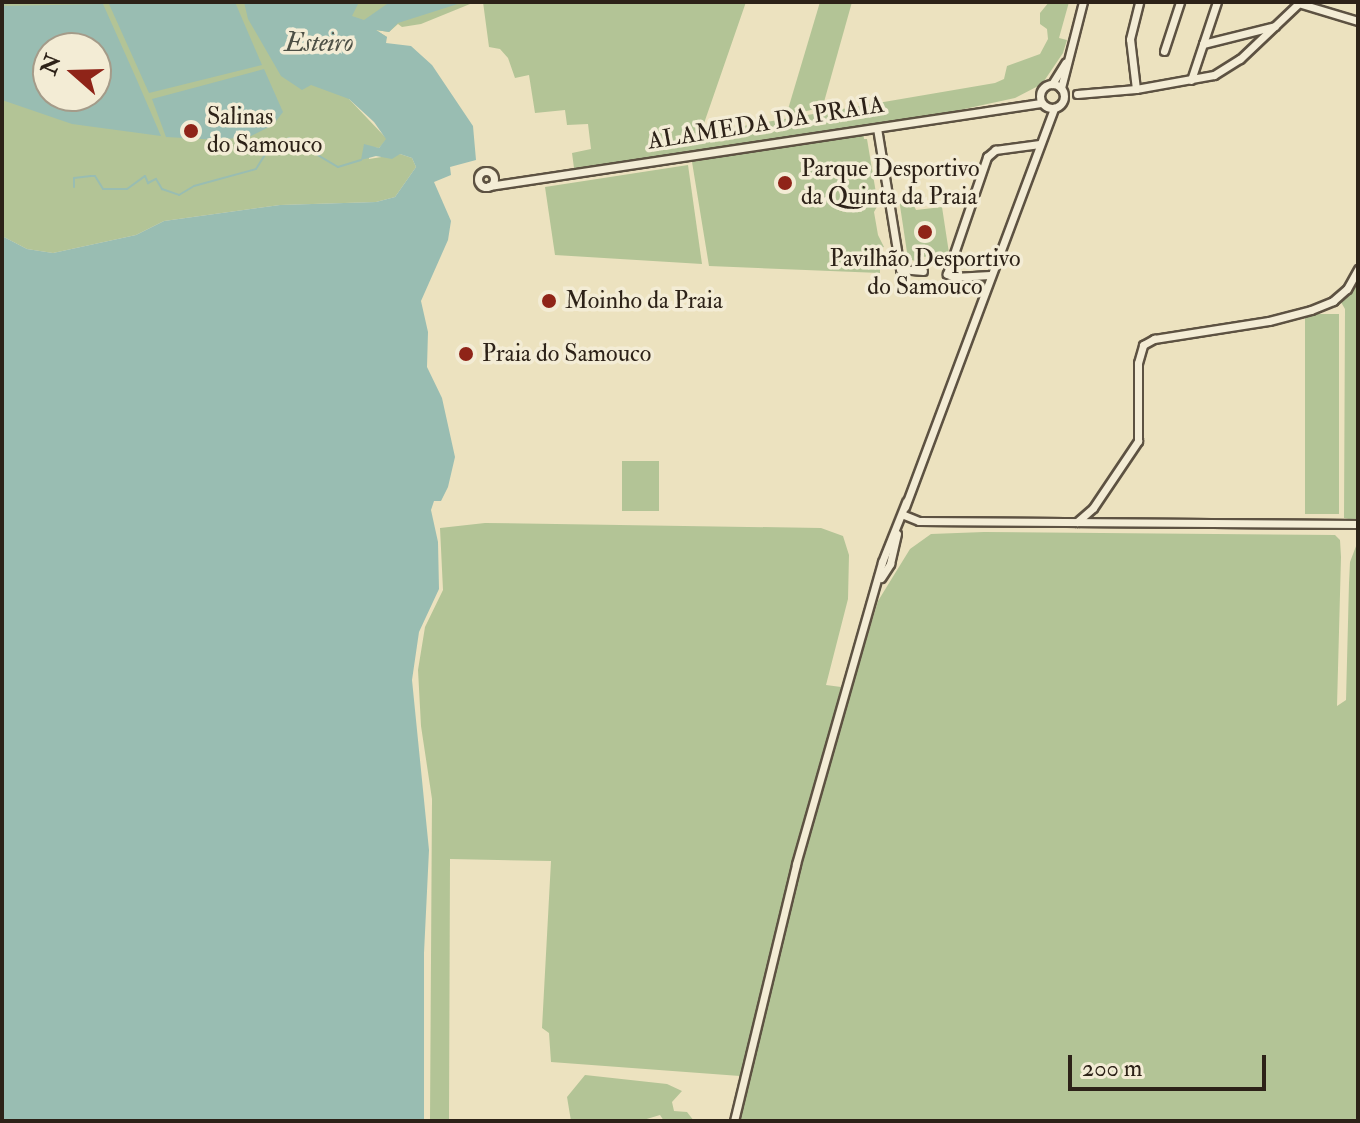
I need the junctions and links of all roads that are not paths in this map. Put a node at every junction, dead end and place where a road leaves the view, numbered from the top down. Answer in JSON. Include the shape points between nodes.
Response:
{"nodes":[{"id":1,"x":1083,"y":2,"type":"edge"},
{"id":2,"x":1139,"y":2,"type":"edge"},
{"id":3,"x":1180,"y":2,"type":"edge"},
{"id":4,"x":1217,"y":2,"type":"edge"},
{"id":5,"x":1297,"y":2,"type":"edge"},
{"id":6,"x":1357,"y":18,"type":"edge"},
{"id":7,"x":1275,"y":26,"type":"junction"},
{"id":8,"x":1203,"y":44,"type":"junction"},
{"id":9,"x":1164,"y":51,"type":"dead end"},
{"id":10,"x":1068,"y":57,"type":"junction"},
{"id":11,"x":1191,"y":80,"type":"junction"},
{"id":12,"x":1052,"y":84,"type":"junction"},
{"id":13,"x":1061,"y":88,"type":"junction"},
{"id":14,"x":1136,"y":89,"type":"junction"},
{"id":15,"x":1077,"y":94,"type":"dead end"},
{"id":16,"x":1046,"y":103,"type":"junction"},
{"id":17,"x":877,"y":128,"type":"junction"},
{"id":18,"x":1040,"y":144,"type":"junction"},
{"id":19,"x":492,"y":174,"type":"junction"},
{"id":20,"x":516,"y":181,"type":"junction"},
{"id":21,"x":489,"y":186,"type":"junction"},
{"id":22,"x":1358,"y":269,"type":"edge"},
{"id":23,"x":923,"y":271,"type":"dead end"},
{"id":24,"x":990,"y":275,"type":"junction"},
{"id":25,"x":906,"y":502,"type":"junction"},
{"id":26,"x":1093,"y":508,"type":"junction"},
{"id":27,"x":904,"y":515,"type":"junction"},
{"id":28,"x":1077,"y":522,"type":"junction"},
{"id":29,"x":1101,"y":522,"type":"junction"},
{"id":30,"x":1358,"y":524,"type":"edge"},
{"id":31,"x":878,"y":583,"type":"junction"},
{"id":32,"x":734,"y":1121,"type":"edge"}],
"edges":[{"from":1,"to":10,"type":"street"},
{"from":2,"to":14,"type":"street","via":[[1130,39]]},
{"from":3,"to":9,"type":"street"},
{"from":4,"to":8,"type":"street"},
{"from":5,"to":6,"type":"street"},
{"from":5,"to":7,"type":"street"},
{"from":7,"to":8,"type":"street"},
{"from":7,"to":11,"type":"street","via":[[1227,68]]},
{"from":8,"to":11,"type":"street"},
{"from":10,"to":12,"type":"street","name":"ALAMEDA DA PRAIA"},
{"from":10,"to":13,"type":"street"},
{"from":11,"to":14,"type":"street"},
{"from":12,"to":13,"type":"street"},
{"from":12,"to":16,"type":"street","name":"ALAMEDA DA PRAIA"},
{"from":13,"to":16,"type":"street","via":[[1063,101]]},
{"from":14,"to":15,"type":"street"},
{"from":16,"to":17,"type":"street","name":"ALAMEDA DA PRAIA"},
{"from":16,"to":18,"type":"street"},
{"from":17,"to":20,"type":"street","name":"ALAMEDA DA PRAIA"},
{"from":17,"to":23,"type":"street","via":[[900,269]]},
{"from":18,"to":24,"type":"street"},
{"from":18,"to":24,"type":"street","via":[[995,150],[987,157],[947,274]]},
{"from":19,"to":20,"type":"street","name":"ALAMEDA DA PRAIA","via":[[502,182]]},
{"from":19,"to":21,"type":"street"},
{"from":19,"to":21,"type":"street","via":[[484,171],[478,177]]},
{"from":20,"to":21,"type":"street","name":"ALAMEDA DA PRAIA"},
{"from":22,"to":26,"type":"street","via":[[1347,289],[1311,310],[1150,340],[1141,348],[1138,441]]},
{"from":24,"to":25,"type":"street"},
{"from":25,"to":27,"type":"street"},
{"from":25,"to":31,"type":"street"},
{"from":26,"to":28,"type":"street"},
{"from":26,"to":29,"type":"street"},
{"from":27,"to":28,"type":"street","via":[[919,521]]},
{"from":27,"to":31,"type":"street","via":[[890,564]]},
{"from":28,"to":29,"type":"street"},
{"from":29,"to":30,"type":"street"},
{"from":31,"to":32,"type":"street","via":[[796,864]]}]}
